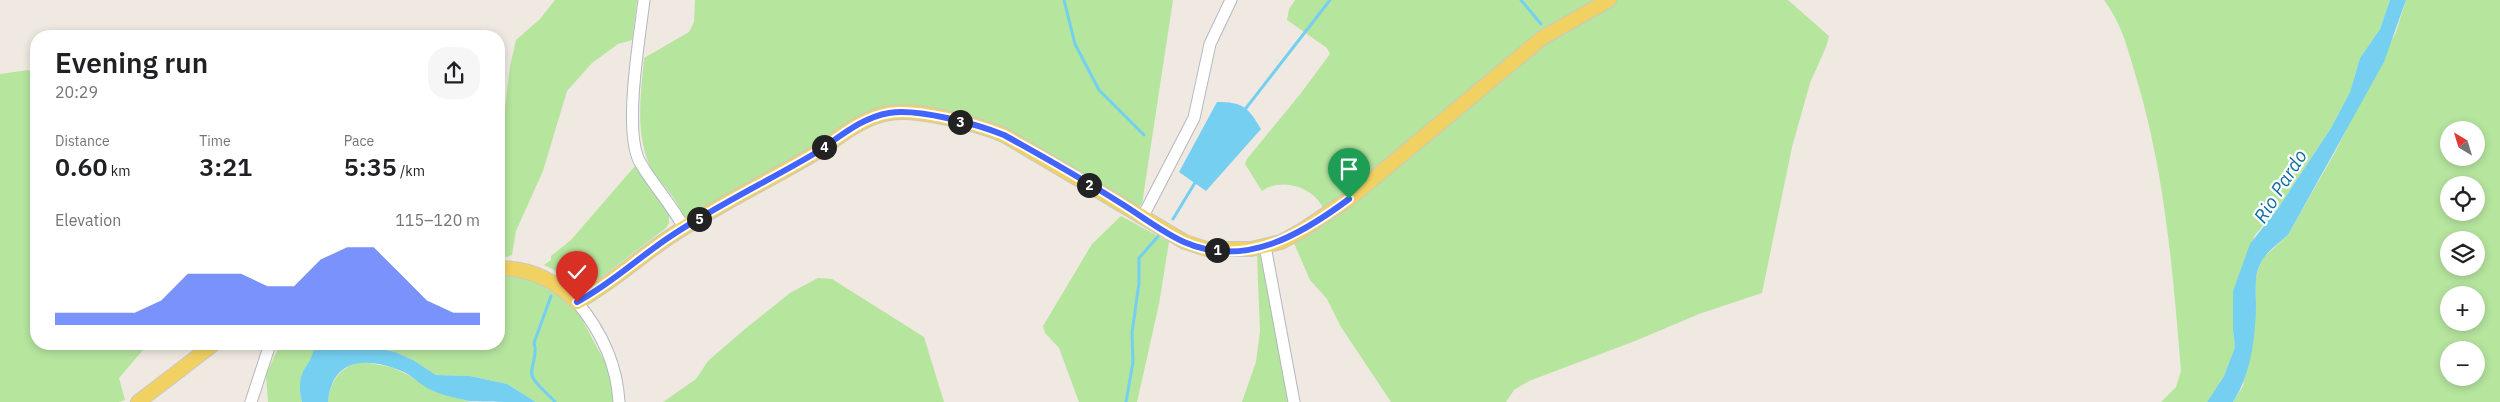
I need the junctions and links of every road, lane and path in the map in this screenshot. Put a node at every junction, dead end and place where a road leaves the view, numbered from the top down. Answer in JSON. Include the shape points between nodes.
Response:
{"nodes":[{"id":1,"x":644,"y":0,"type":"edge"},
{"id":2,"x":1231,"y":0,"type":"edge"},
{"id":3,"x":1609,"y":0,"type":"edge"},
{"id":4,"x":1142,"y":218,"type":"junction"},
{"id":5,"x":684,"y":228,"type":"junction"},
{"id":6,"x":1264,"y":246,"type":"junction"},
{"id":7,"x":505,"y":269,"type":"edge"},
{"id":8,"x":577,"y":302,"type":"junction"},
{"id":9,"x":206,"y":350,"type":"edge"},
{"id":10,"x":268,"y":350,"type":"edge"},
{"id":11,"x":138,"y":402,"type":"edge"},
{"id":12,"x":251,"y":402,"type":"edge"},
{"id":13,"x":619,"y":402,"type":"edge"},
{"id":14,"x":1294,"y":402,"type":"edge"}],
"edges":[{"from":1,"to":5,"type":"street","via":[[633,104],[635,146],[640,164]]},
{"from":2,"to":4,"type":"street","via":[[1210,44],[1194,118]]},
{"from":3,"to":6,"type":"main road","via":[[1542,38],[1332,212],[1281,242]]},
{"from":4,"to":5,"type":"main road","via":[[1004,135],[988,128],[901,112],[883,114],[863,122],[814,154]]},
{"from":4,"to":6,"type":"main road","via":[[1185,242],[1207,249],[1237,250]]},
{"from":5,"to":8,"type":"main road"},
{"from":6,"to":14,"type":"street"},
{"from":7,"to":8,"type":"main road","via":[[522,270],[552,281]]},
{"from":8,"to":13,"type":"street","via":[[610,356]]},
{"from":9,"to":11,"type":"main road"},
{"from":10,"to":12,"type":"street"}]}
